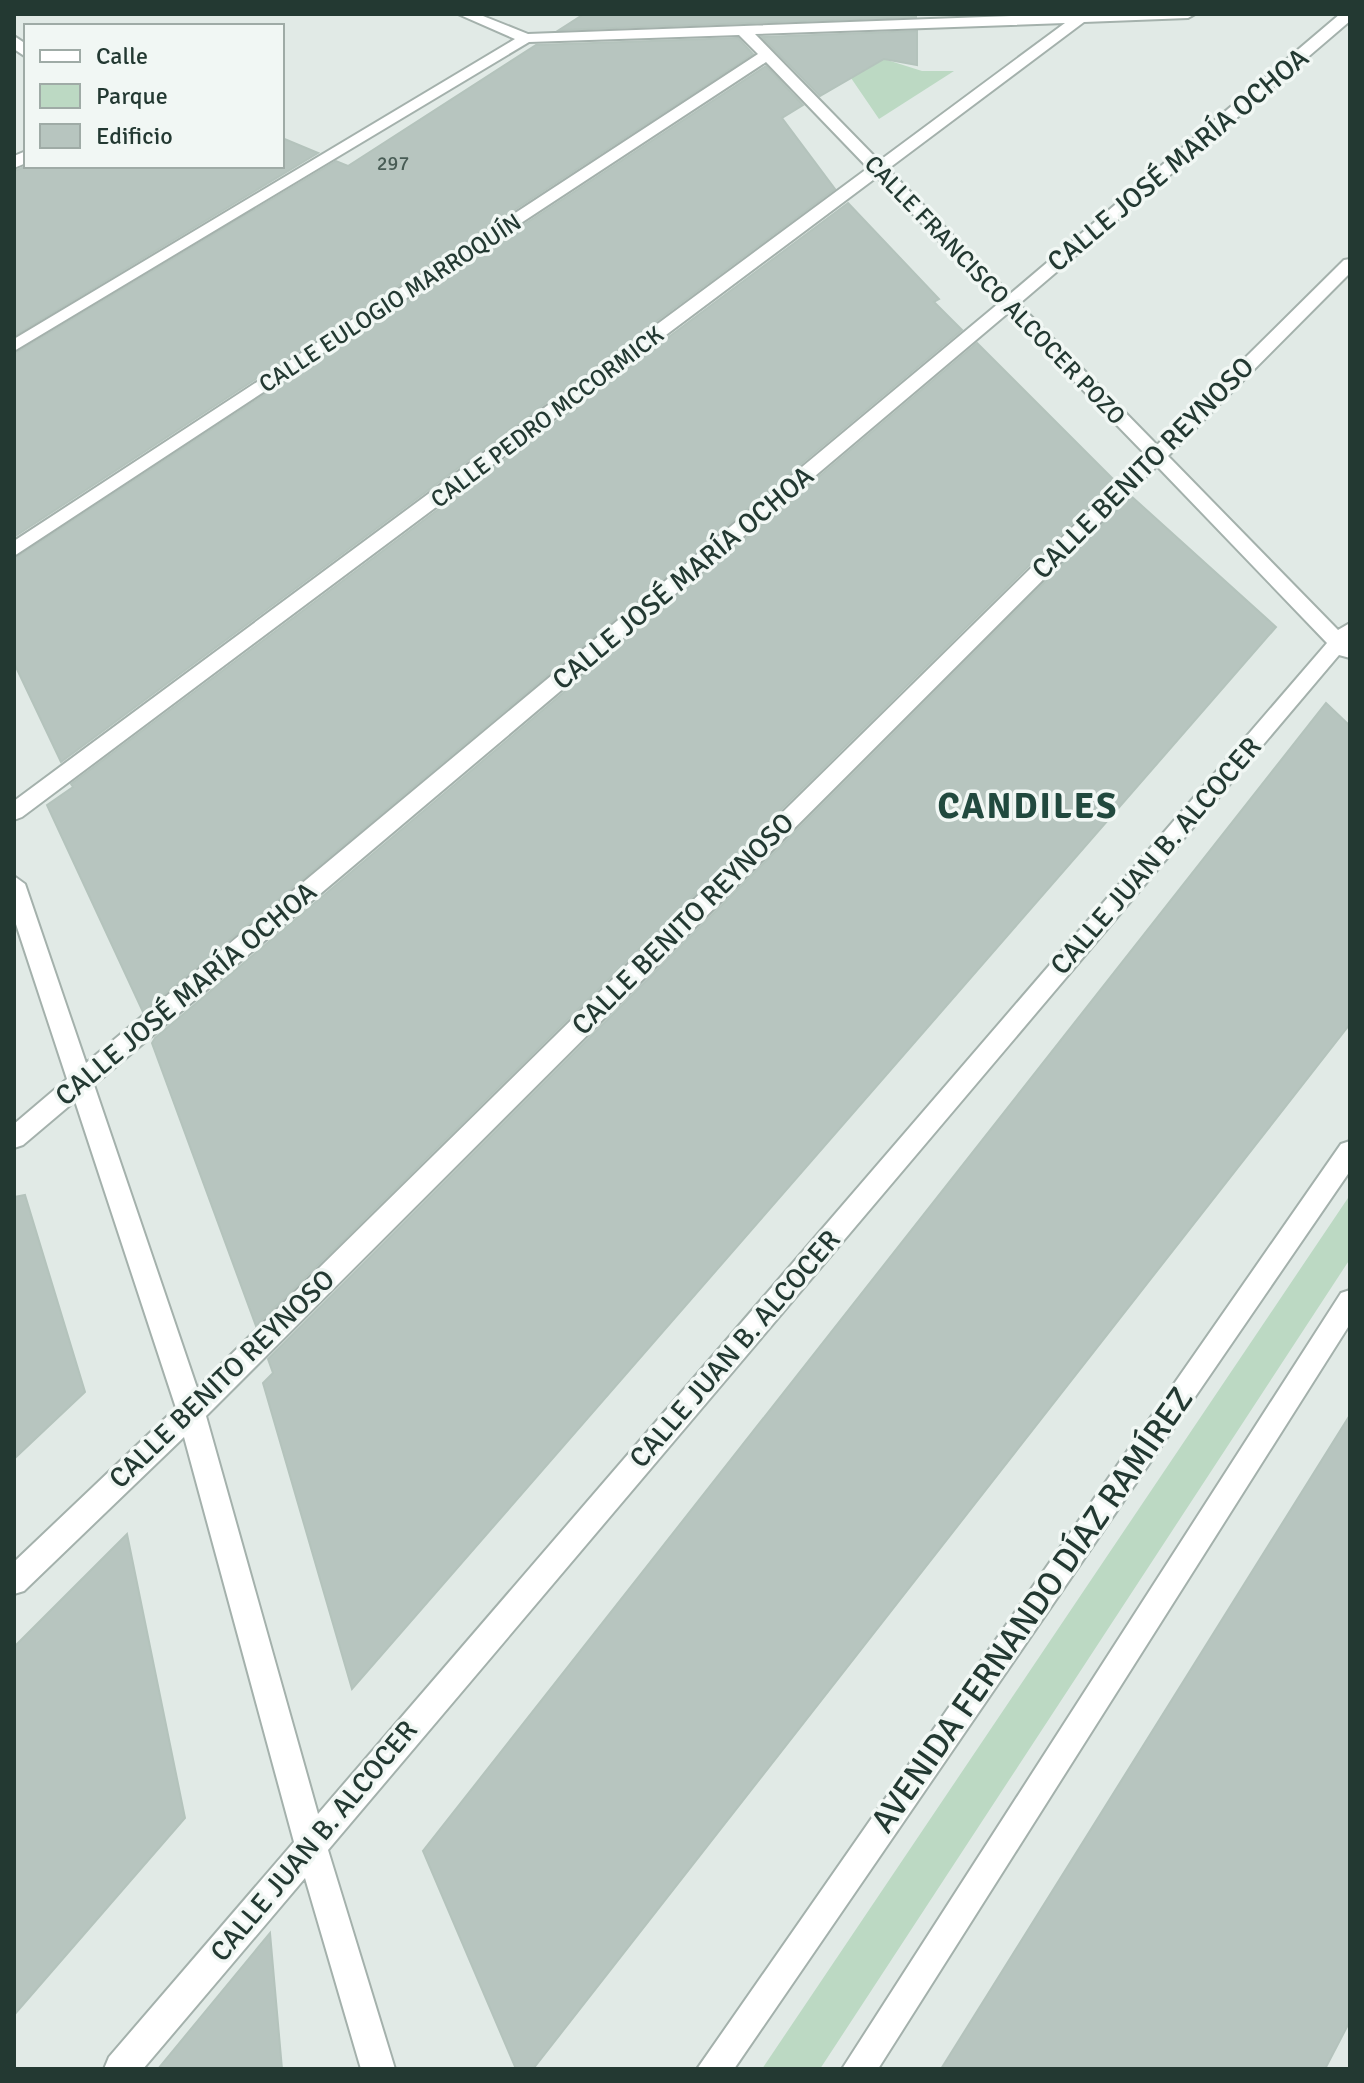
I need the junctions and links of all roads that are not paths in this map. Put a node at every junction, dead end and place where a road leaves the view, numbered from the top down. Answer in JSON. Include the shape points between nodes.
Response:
{"nodes":[{"id":1,"x":465,"y":14,"type":"edge"},
{"id":2,"x":1188,"y":14,"type":"edge"},
{"id":3,"x":1349,"y":14,"type":"edge"},
{"id":4,"x":1078,"y":20,"type":"junction"},
{"id":5,"x":742,"y":29,"type":"junction"},
{"id":6,"x":526,"y":38,"type":"junction"},
{"id":7,"x":767,"y":55,"type":"junction"},
{"id":8,"x":879,"y":171,"type":"junction"},
{"id":9,"x":1350,"y":264,"type":"edge"},
{"id":10,"x":1007,"y":305,"type":"junction"},
{"id":11,"x":14,"y":346,"type":"edge"},
{"id":12,"x":1155,"y":455,"type":"junction"},
{"id":13,"x":14,"y":550,"type":"edge"},
{"id":14,"x":1346,"y":641,"type":"edge"},
{"id":15,"x":14,"y":812,"type":"edge"},
{"id":16,"x":14,"y":884,"type":"edge"},
{"id":17,"x":82,"y":1082,"type":"junction"},
{"id":18,"x":14,"y":1138,"type":"edge"},
{"id":19,"x":1350,"y":1151,"type":"edge"},
{"id":20,"x":1350,"y":1301,"type":"edge"},
{"id":21,"x":191,"y":1412,"type":"junction"},
{"id":22,"x":14,"y":1581,"type":"edge"},
{"id":23,"x":311,"y":1845,"type":"junction"},
{"id":24,"x":121,"y":2069,"type":"edge"},
{"id":25,"x":378,"y":2069,"type":"edge"},
{"id":26,"x":714,"y":2069,"type":"edge"},
{"id":27,"x":859,"y":2069,"type":"edge"}],
"edges":[{"from":1,"to":6,"type":"street"},
{"from":2,"to":4,"type":"street"},
{"from":3,"to":10,"type":"street","name":"CALLE JOSÉ MARÍA OCHOA"},
{"from":4,"to":5,"type":"street"},
{"from":4,"to":8,"type":"street","name":"CALLE PEDRO MCCORMICK"},
{"from":5,"to":6,"type":"street"},
{"from":5,"to":7,"type":"street","name":"CALLE FRANCISCO ALCOCER POZO"},
{"from":6,"to":11,"type":"street"},
{"from":7,"to":8,"type":"street","name":"CALLE FRANCISCO ALCOCER POZO"},
{"from":7,"to":13,"type":"street","name":"CALLE EULOGIO MARROQUÍN"},
{"from":8,"to":10,"type":"street","name":"CALLE FRANCISCO ALCOCER POZO"},
{"from":8,"to":15,"type":"street","name":"CALLE PEDRO MCCORMICK"},
{"from":9,"to":12,"type":"street","name":"CALLE BENITO REYNOSO"},
{"from":10,"to":12,"type":"street","name":"CALLE FRANCISCO ALCOCER POZO"},
{"from":10,"to":17,"type":"street","name":"CALLE JOSÉ MARÍA OCHOA"},
{"from":12,"to":14,"type":"street","name":"CALLE FRANCISCO ALCOCER POZO"},
{"from":12,"to":21,"type":"street","name":"CALLE BENITO REYNOSO"},
{"from":14,"to":23,"type":"street","name":"CALLE JUAN B. ALCOCER"},
{"from":16,"to":17,"type":"street"},
{"from":17,"to":18,"type":"street","name":"CALLE JOSÉ MARÍA OCHOA"},
{"from":17,"to":21,"type":"street"},
{"from":19,"to":26,"type":"street","name":"AVENIDA FERNANDO DÍAZ RAMÍREZ"},
{"from":20,"to":27,"type":"street"},
{"from":21,"to":22,"type":"street","name":"CALLE BENITO REYNOSO"},
{"from":21,"to":23,"type":"street"},
{"from":23,"to":24,"type":"street","name":"CALLE JUAN B. ALCOCER"},
{"from":23,"to":25,"type":"street"}]}
